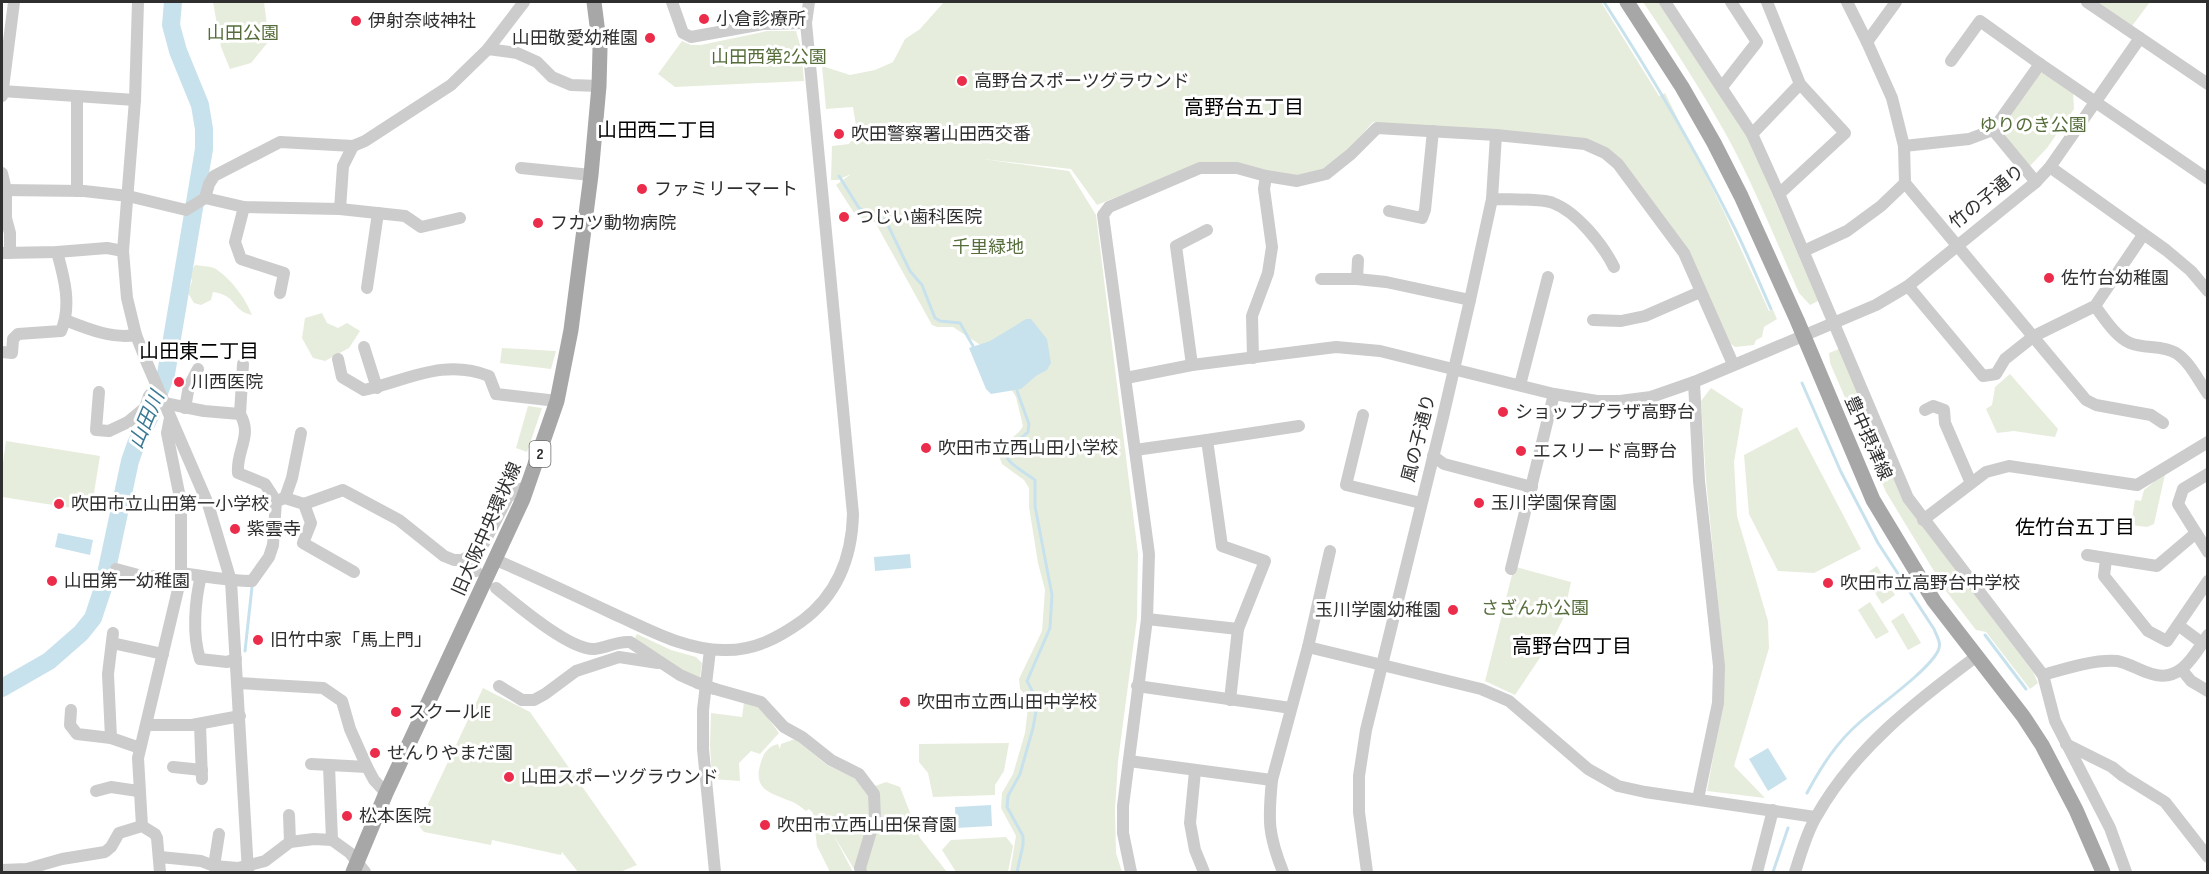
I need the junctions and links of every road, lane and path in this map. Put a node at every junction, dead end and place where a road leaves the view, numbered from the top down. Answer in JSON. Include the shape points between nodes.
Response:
{"nodes":[{"id":1,"x":14,"y":2,"type":"edge"},
{"id":2,"x":138,"y":2,"type":"edge"},
{"id":3,"x":524,"y":2,"type":"edge"},
{"id":4,"x":594,"y":2,"type":"edge"},
{"id":5,"x":672,"y":2,"type":"edge"},
{"id":6,"x":809,"y":2,"type":"edge"},
{"id":7,"x":1627,"y":2,"type":"edge"},
{"id":8,"x":1665,"y":2,"type":"edge"},
{"id":9,"x":1731,"y":2,"type":"edge"},
{"id":10,"x":1767,"y":2,"type":"edge"},
{"id":11,"x":1847,"y":2,"type":"edge"},
{"id":12,"x":1896,"y":2,"type":"edge"},
{"id":13,"x":2087,"y":2,"type":"edge"},
{"id":14,"x":806,"y":23,"type":"junction"},
{"id":15,"x":2140,"y":38,"type":"junction"},
{"id":16,"x":1867,"y":42,"type":"junction"},
{"id":17,"x":488,"y":49,"type":"junction"},
{"id":18,"x":1951,"y":61,"type":"dead end"},
{"id":19,"x":2040,"y":64,"type":"junction"},
{"id":20,"x":1800,"y":84,"type":"junction"},
{"id":21,"x":2208,"y":84,"type":"edge"},
{"id":22,"x":599,"y":86,"type":"junction"},
{"id":23,"x":1722,"y":87,"type":"junction"},
{"id":24,"x":2,"y":91,"type":"edge"},
{"id":25,"x":2,"y":96,"type":"edge"},
{"id":26,"x":77,"y":96,"type":"junction"},
{"id":27,"x":135,"y":100,"type":"junction"},
{"id":28,"x":2096,"y":101,"type":"junction"},
{"id":29,"x":1993,"y":130,"type":"junction"},
{"id":30,"x":1432,"y":131,"type":"junction"},
{"id":31,"x":1752,"y":134,"type":"junction"},
{"id":32,"x":1496,"y":135,"type":"junction"},
{"id":33,"x":353,"y":146,"type":"junction"},
{"id":34,"x":1904,"y":146,"type":"junction"},
{"id":35,"x":2050,"y":167,"type":"junction"},
{"id":36,"x":521,"y":168,"type":"dead end"},
{"id":37,"x":2,"y":173,"type":"edge"},
{"id":38,"x":591,"y":176,"type":"junction"},
{"id":39,"x":1266,"y":176,"type":"junction"},
{"id":40,"x":2208,"y":178,"type":"edge"},
{"id":41,"x":2036,"y":182,"type":"junction"},
{"id":42,"x":1905,"y":183,"type":"junction"},
{"id":43,"x":4,"y":190,"type":"edge"},
{"id":44,"x":77,"y":191,"type":"junction"},
{"id":45,"x":1779,"y":194,"type":"junction"},
{"id":46,"x":128,"y":196,"type":"junction"},
{"id":47,"x":205,"y":198,"type":"junction"},
{"id":48,"x":1492,"y":199,"type":"junction"},
{"id":49,"x":244,"y":207,"type":"junction"},
{"id":50,"x":340,"y":209,"type":"junction"},
{"id":51,"x":1389,"y":211,"type":"dead end"},
{"id":52,"x":378,"y":213,"type":"junction"},
{"id":53,"x":460,"y":218,"type":"dead end"},
{"id":54,"x":1207,"y":230,"type":"dead end"},
{"id":55,"x":2143,"y":235,"type":"junction"},
{"id":56,"x":1957,"y":244,"type":"junction"},
{"id":57,"x":123,"y":251,"type":"junction"},
{"id":58,"x":1804,"y":251,"type":"junction"},
{"id":59,"x":57,"y":252,"type":"junction"},
{"id":60,"x":6,"y":253,"type":"edge"},
{"id":61,"x":1358,"y":260,"type":"dead end"},
{"id":62,"x":1614,"y":267,"type":"dead end"},
{"id":63,"x":1548,"y":277,"type":"dead end"},
{"id":64,"x":1321,"y":279,"type":"dead end"},
{"id":65,"x":1357,"y":279,"type":"junction"},
{"id":66,"x":1908,"y":286,"type":"junction"},
{"id":67,"x":367,"y":288,"type":"dead end"},
{"id":68,"x":2208,"y":291,"type":"edge"},
{"id":69,"x":1700,"y":292,"type":"junction"},
{"id":70,"x":280,"y":293,"type":"dead end"},
{"id":71,"x":1470,"y":300,"type":"junction"},
{"id":72,"x":2095,"y":306,"type":"junction"},
{"id":73,"x":66,"y":320,"type":"junction"},
{"id":74,"x":1593,"y":320,"type":"dead end"},
{"id":75,"x":1834,"y":324,"type":"junction"},
{"id":76,"x":136,"y":335,"type":"junction"},
{"id":77,"x":2034,"y":336,"type":"junction"},
{"id":78,"x":1803,"y":337,"type":"junction"},
{"id":79,"x":364,"y":347,"type":"dead end"},
{"id":80,"x":2,"y":352,"type":"edge"},
{"id":81,"x":1253,"y":358,"type":"junction"},
{"id":82,"x":338,"y":359,"type":"dead end"},
{"id":83,"x":243,"y":364,"type":"dead end"},
{"id":84,"x":1733,"y":364,"type":"junction"},
{"id":85,"x":1192,"y":365,"type":"junction"},
{"id":86,"x":198,"y":369,"type":"dead end"},
{"id":87,"x":1454,"y":370,"type":"junction"},
{"id":88,"x":1125,"y":378,"type":"junction"},
{"id":89,"x":1694,"y":382,"type":"junction"},
{"id":90,"x":1520,"y":385,"type":"junction"},
{"id":91,"x":155,"y":387,"type":"junction"},
{"id":92,"x":377,"y":387,"type":"junction"},
{"id":93,"x":99,"y":392,"type":"dead end"},
{"id":94,"x":1554,"y":394,"type":"junction"},
{"id":95,"x":2208,"y":394,"type":"edge"},
{"id":96,"x":557,"y":401,"type":"junction"},
{"id":97,"x":164,"y":403,"type":"junction"},
{"id":98,"x":185,"y":408,"type":"junction"},
{"id":99,"x":1925,"y":410,"type":"dead end"},
{"id":100,"x":240,"y":414,"type":"junction"},
{"id":101,"x":1363,"y":416,"type":"dead end"},
{"id":102,"x":170,"y":417,"type":"junction"},
{"id":103,"x":2163,"y":423,"type":"dead end"},
{"id":104,"x":1299,"y":426,"type":"dead end"},
{"id":105,"x":301,"y":433,"type":"dead end"},
{"id":106,"x":1207,"y":440,"type":"junction"},
{"id":107,"x":2208,"y":442,"type":"edge"},
{"id":108,"x":1136,"y":450,"type":"junction"},
{"id":109,"x":1433,"y":456,"type":"junction"},
{"id":110,"x":2208,"y":474,"type":"edge"},
{"id":111,"x":1971,"y":483,"type":"junction"},
{"id":112,"x":529,"y":484,"type":"junction"},
{"id":113,"x":1532,"y":487,"type":"junction"},
{"id":114,"x":281,"y":499,"type":"junction"},
{"id":115,"x":1421,"y":503,"type":"junction"},
{"id":116,"x":304,"y":504,"type":"junction"},
{"id":117,"x":1923,"y":520,"type":"junction"},
{"id":118,"x":2196,"y":533,"type":"junction"},
{"id":119,"x":1330,"y":551,"type":"dead end"},
{"id":120,"x":2208,"y":552,"type":"edge"},
{"id":121,"x":2087,"y":555,"type":"dead end"},
{"id":122,"x":2106,"y":559,"type":"junction"},
{"id":123,"x":462,"y":560,"type":"junction"},
{"id":124,"x":496,"y":560,"type":"junction"},
{"id":125,"x":116,"y":569,"type":"dead end"},
{"id":126,"x":1511,"y":569,"type":"dead end"},
{"id":127,"x":476,"y":571,"type":"dead end"},
{"id":128,"x":354,"y":572,"type":"dead end"},
{"id":129,"x":181,"y":575,"type":"junction"},
{"id":130,"x":201,"y":576,"type":"junction"},
{"id":131,"x":231,"y":581,"type":"junction"},
{"id":132,"x":2208,"y":581,"type":"edge"},
{"id":133,"x":496,"y":588,"type":"dead end"},
{"id":134,"x":1147,"y":619,"type":"junction"},
{"id":135,"x":2178,"y":625,"type":"junction"},
{"id":136,"x":1238,"y":629,"type":"junction"},
{"id":137,"x":2205,"y":639,"type":"edge"},
{"id":138,"x":1308,"y":647,"type":"junction"},
{"id":139,"x":710,"y":650,"type":"junction"},
{"id":140,"x":163,"y":654,"type":"junction"},
{"id":141,"x":1977,"y":656,"type":"junction"},
{"id":142,"x":236,"y":659,"type":"junction"},
{"id":143,"x":662,"y":663,"type":"junction"},
{"id":144,"x":1382,"y":664,"type":"junction"},
{"id":145,"x":2182,"y":670,"type":"junction"},
{"id":146,"x":2043,"y":675,"type":"junction"},
{"id":147,"x":238,"y":683,"type":"junction"},
{"id":148,"x":499,"y":686,"type":"dead end"},
{"id":149,"x":1137,"y":686,"type":"junction"},
{"id":150,"x":2208,"y":691,"type":"edge"},
{"id":151,"x":1230,"y":700,"type":"junction"},
{"id":152,"x":1291,"y":708,"type":"junction"},
{"id":153,"x":71,"y":710,"type":"dead end"},
{"id":154,"x":240,"y":716,"type":"junction"},
{"id":155,"x":200,"y":724,"type":"junction"},
{"id":156,"x":146,"y":725,"type":"junction"},
{"id":157,"x":111,"y":738,"type":"junction"},
{"id":158,"x":2067,"y":744,"type":"junction"},
{"id":159,"x":140,"y":748,"type":"junction"},
{"id":160,"x":1129,"y":761,"type":"junction"},
{"id":161,"x":311,"y":764,"type":"dead end"},
{"id":162,"x":330,"y":766,"type":"junction"},
{"id":163,"x":173,"y":767,"type":"dead end"},
{"id":164,"x":367,"y":767,"type":"junction"},
{"id":165,"x":1196,"y":771,"type":"junction"},
{"id":166,"x":1272,"y":780,"type":"junction"},
{"id":167,"x":138,"y":790,"type":"junction"},
{"id":168,"x":96,"y":791,"type":"dead end"},
{"id":169,"x":386,"y":793,"type":"junction"},
{"id":170,"x":1698,"y":799,"type":"junction"},
{"id":171,"x":1773,"y":810,"type":"junction"},
{"id":172,"x":289,"y":815,"type":"dead end"},
{"id":173,"x":1815,"y":817,"type":"junction"},
{"id":174,"x":142,"y":826,"type":"junction"},
{"id":175,"x":219,"y":834,"type":"dead end"},
{"id":176,"x":333,"y":840,"type":"junction"},
{"id":177,"x":290,"y":842,"type":"junction"},
{"id":178,"x":160,"y":857,"type":"junction"},
{"id":179,"x":2208,"y":857,"type":"edge"},
{"id":180,"x":214,"y":866,"type":"junction"},
{"id":181,"x":248,"y":869,"type":"edge"},
{"id":182,"x":358,"y":869,"type":"edge"},
{"id":183,"x":2,"y":870,"type":"edge"},
{"id":184,"x":160,"y":873,"type":"edge"},
{"id":185,"x":715,"y":873,"type":"edge"},
{"id":186,"x":861,"y":873,"type":"edge"},
{"id":187,"x":1131,"y":873,"type":"edge"},
{"id":188,"x":1204,"y":873,"type":"edge"},
{"id":189,"x":1283,"y":873,"type":"edge"},
{"id":190,"x":1367,"y":873,"type":"edge"},
{"id":191,"x":1757,"y":873,"type":"edge"},
{"id":192,"x":1794,"y":873,"type":"edge"},
{"id":193,"x":2103,"y":873,"type":"edge"},
{"id":194,"x":2126,"y":873,"type":"edge"}],
"edges":[{"from":1,"to":24,"type":"street"},
{"from":2,"to":27,"type":"street"},
{"from":3,"to":17,"type":"street"},
{"from":4,"to":22,"type":"main road","name":"旧大阪中央環状線","number":"2","via":[[600,49]]},
{"from":5,"to":14,"type":"street","via":[[683,33],[691,37],[763,24]]},
{"from":6,"to":14,"type":"street"},
{"from":7,"to":78,"type":"main road","name":"豊中摂津線","via":[[1714,143]]},
{"from":8,"to":23,"type":"street"},
{"from":9,"to":23,"type":"street","via":[[1757,42]]},
{"from":10,"to":20,"type":"street"},
{"from":11,"to":16,"type":"street"},
{"from":12,"to":16,"type":"street"},
{"from":13,"to":15,"type":"street"},
{"from":14,"to":139,"type":"street","via":[[851,492],[849,550],[827,597],[780,637],[758,645]]},
{"from":15,"to":21,"type":"street"},
{"from":15,"to":28,"type":"street"},
{"from":16,"to":34,"type":"street","via":[[1892,98]]},
{"from":17,"to":22,"type":"street","via":[[517,53],[571,85]]},
{"from":17,"to":33,"type":"street","via":[[451,85]]},
{"from":18,"to":19,"type":"street","via":[[1980,21]]},
{"from":19,"to":28,"type":"street"},
{"from":19,"to":29,"type":"street"},
{"from":20,"to":31,"type":"street"},
{"from":20,"to":45,"type":"street","via":[[1845,133]]},
{"from":22,"to":38,"type":"main road","name":"旧大阪中央環状線","number":"2"},
{"from":23,"to":31,"type":"street"},
{"from":24,"to":25,"type":"street"},
{"from":24,"to":26,"type":"street"},
{"from":26,"to":27,"type":"street"},
{"from":26,"to":44,"type":"street"},
{"from":27,"to":46,"type":"street"},
{"from":28,"to":35,"type":"street"},
{"from":28,"to":40,"type":"street"},
{"from":29,"to":34,"type":"street","via":[[1969,139]]},
{"from":29,"to":41,"type":"street"},
{"from":30,"to":32,"type":"street"},
{"from":30,"to":39,"type":"street","via":[[1377,128],[1326,174],[1297,181]]},
{"from":30,"to":51,"type":"street","via":[[1422,218]]},
{"from":31,"to":45,"type":"street"},
{"from":32,"to":48,"type":"street","name":"風の子通り"},
{"from":32,"to":69,"type":"street","via":[[1585,144],[1605,153],[1618,164],[1684,253]]},
{"from":33,"to":47,"type":"street","via":[[280,142],[214,176]]},
{"from":33,"to":50,"type":"street","via":[[344,166]]},
{"from":34,"to":42,"type":"street"},
{"from":35,"to":41,"type":"street","name":"竹の子通り"},
{"from":35,"to":55,"type":"street","name":"竹の子通り"},
{"from":36,"to":38,"type":"street"},
{"from":37,"to":43,"type":"street"},
{"from":38,"to":96,"type":"main road","name":"旧大阪中央環状線","number":"2","via":[[571,330]]},
{"from":39,"to":81,"type":"street","via":[[1264,189],[1272,247],[1268,273],[1252,316]]},
{"from":39,"to":88,"type":"street","via":[[1237,168],[1200,168],[1109,207],[1103,215]]},
{"from":41,"to":56,"type":"street","name":"竹の子通り"},
{"from":42,"to":56,"type":"street"},
{"from":42,"to":58,"type":"street","via":[[1847,231]]},
{"from":43,"to":44,"type":"street"},
{"from":43,"to":60,"type":"street","via":[[10,233]]},
{"from":44,"to":46,"type":"street"},
{"from":45,"to":58,"type":"street"},
{"from":46,"to":47,"type":"street","via":[[186,210]]},
{"from":46,"to":57,"type":"street"},
{"from":47,"to":49,"type":"street"},
{"from":48,"to":62,"type":"street","via":[[1552,202],[1573,214]]},
{"from":48,"to":71,"type":"street","name":"風の子通り"},
{"from":49,"to":50,"type":"street"},
{"from":49,"to":70,"type":"street","via":[[236,242],[241,259],[284,273]]},
{"from":50,"to":52,"type":"street"},
{"from":52,"to":53,"type":"street","via":[[405,216],[421,227]]},
{"from":52,"to":67,"type":"street"},
{"from":54,"to":85,"type":"street","via":[[1176,246]]},
{"from":55,"to":68,"type":"street","name":"竹の子通り","via":[[2166,250]]},
{"from":55,"to":72,"type":"street"},
{"from":56,"to":66,"type":"street","name":"竹の子通り"},
{"from":56,"to":77,"type":"street"},
{"from":57,"to":59,"type":"street","via":[[107,248]]},
{"from":57,"to":76,"type":"street","via":[[127,298]]},
{"from":58,"to":75,"type":"street"},
{"from":59,"to":60,"type":"street"},
{"from":59,"to":73,"type":"street","via":[[65,281]]},
{"from":61,"to":65,"type":"street"},
{"from":63,"to":90,"type":"street"},
{"from":64,"to":65,"type":"street"},
{"from":65,"to":71,"type":"street"},
{"from":66,"to":75,"type":"street","name":"竹の子通り"},
{"from":66,"to":77,"type":"street","via":[[1983,376],[1996,374],[2005,359]]},
{"from":69,"to":74,"type":"street","via":[[1645,316],[1621,321]]},
{"from":69,"to":84,"type":"street"},
{"from":71,"to":87,"type":"street","name":"風の子通り"},
{"from":72,"to":77,"type":"street"},
{"from":72,"to":95,"type":"street","via":[[2130,343],[2171,345]]},
{"from":73,"to":76,"type":"street","via":[[91,330],[125,337]]},
{"from":73,"to":80,"type":"street","via":[[61,331],[18,334],[13,339],[12,353]]},
{"from":75,"to":78,"type":"street","name":"竹の子通り"},
{"from":75,"to":117,"type":"street","via":[[1908,498]]},
{"from":76,"to":91,"type":"street"},
{"from":77,"to":103,"type":"street","via":[[2086,400],[2151,415]]},
{"from":78,"to":84,"type":"street"},
{"from":78,"to":141,"type":"main road","name":"豊中摂津線","via":[[1874,500],[1935,601]]},
{"from":79,"to":92,"type":"street"},
{"from":81,"to":85,"type":"street"},
{"from":81,"to":87,"type":"street","via":[[1336,347],[1380,351]]},
{"from":82,"to":92,"type":"street","via":[[342,377],[364,390]]},
{"from":83,"to":100,"type":"street"},
{"from":84,"to":89,"type":"street"},
{"from":85,"to":88,"type":"street"},
{"from":86,"to":98,"type":"street","via":[[189,386]]},
{"from":87,"to":90,"type":"street"},
{"from":87,"to":109,"type":"street","name":"風の子通り"},
{"from":88,"to":108,"type":"street"},
{"from":89,"to":94,"type":"street","via":[[1651,397],[1620,402]]},
{"from":89,"to":170,"type":"street","via":[[1699,481],[1719,666],[1718,703]]},
{"from":90,"to":94,"type":"street"},
{"from":91,"to":93,"type":"street","via":[[145,408],[110,431],[96,430]]},
{"from":91,"to":97,"type":"street"},
{"from":92,"to":96,"type":"street","via":[[447,369],[474,370],[489,376],[496,394]]},
{"from":94,"to":113,"type":"street"},
{"from":96,"to":112,"type":"main road","name":"旧大阪中央環状線","number":"2"},
{"from":97,"to":98,"type":"street"},
{"from":97,"to":102,"type":"street"},
{"from":98,"to":100,"type":"street"},
{"from":99,"to":111,"type":"street","via":[[1933,406],[1944,410],[1945,423]]},
{"from":100,"to":114,"type":"street","via":[[246,431],[238,473],[265,484]]},
{"from":101,"to":115,"type":"street","via":[[1346,485]]},
{"from":102,"to":129,"type":"street","via":[[167,433],[181,503]]},
{"from":102,"to":131,"type":"street","via":[[208,504]]},
{"from":104,"to":106,"type":"street"},
{"from":105,"to":114,"type":"street","via":[[292,478]]},
{"from":106,"to":108,"type":"street"},
{"from":106,"to":136,"type":"street","via":[[1222,546],[1265,561]]},
{"from":107,"to":111,"type":"street","via":[[2136,489],[2009,466],[1986,472]]},
{"from":108,"to":134,"type":"street","via":[[1149,554]]},
{"from":109,"to":113,"type":"street","via":[[1444,464]]},
{"from":109,"to":115,"type":"street","name":"風の子通り"},
{"from":110,"to":118,"type":"street","via":[[2183,489],[2178,504]]},
{"from":111,"to":117,"type":"street"},
{"from":112,"to":123,"type":"street","via":[[508,497],[484,543]]},
{"from":112,"to":124,"type":"main road","name":"旧大阪中央環状線","number":"2"},
{"from":113,"to":126,"type":"street"},
{"from":114,"to":116,"type":"street"},
{"from":114,"to":131,"type":"street","via":[[269,557],[252,581]]},
{"from":115,"to":144,"type":"street","name":"風の子通り"},
{"from":116,"to":123,"type":"street","via":[[343,490],[399,520],[444,556]]},
{"from":116,"to":128,"type":"street","via":[[313,532],[303,543],[328,563]]},
{"from":117,"to":146,"type":"street"},
{"from":118,"to":120,"type":"street"},
{"from":118,"to":122,"type":"street","via":[[2157,566]]},
{"from":119,"to":138,"type":"street"},
{"from":121,"to":122,"type":"street"},
{"from":122,"to":135,"type":"street","via":[[2104,576],[2148,631],[2167,641]]},
{"from":123,"to":127,"type":"street"},
{"from":124,"to":139,"type":"street","via":[[669,639]]},
{"from":124,"to":169,"type":"main road","name":"旧大阪中央環状線","number":"2"},
{"from":125,"to":129,"type":"street","via":[[141,576]]},
{"from":129,"to":130,"type":"street"},
{"from":129,"to":140,"type":"street"},
{"from":130,"to":131,"type":"street"},
{"from":130,"to":142,"type":"street","via":[[196,597],[200,659]]},
{"from":131,"to":142,"type":"street"},
{"from":132,"to":135,"type":"street"},
{"from":133,"to":143,"type":"street","via":[[554,633],[594,649],[630,642]]},
{"from":134,"to":136,"type":"street"},
{"from":134,"to":149,"type":"street"},
{"from":135,"to":137,"type":"street"},
{"from":136,"to":151,"type":"street"},
{"from":137,"to":145,"type":"street"},
{"from":138,"to":144,"type":"street"},
{"from":138,"to":152,"type":"street"},
{"from":139,"to":185,"type":"street","via":[[703,749]]},
{"from":140,"to":156,"type":"street"},
{"from":140,"to":157,"type":"street","via":[[112,638],[108,674]]},
{"from":141,"to":173,"type":"street","via":[[1895,719],[1850,765]]},
{"from":141,"to":193,"type":"main road","name":"豊中摂津線","via":[[2042,745]]},
{"from":142,"to":147,"type":"street"},
{"from":143,"to":148,"type":"street","via":[[619,657],[576,671],[534,700],[522,700]]},
{"from":143,"to":186,"type":"street","bridge":true,"via":[[698,683],[761,702],[784,727],[831,760],[859,774],[874,794],[875,818]]},
{"from":144,"to":170,"type":"street","via":[[1480,689],[1509,701],[1588,769],[1618,786]]},
{"from":144,"to":190,"type":"street","name":"風の子通り","via":[[1359,776]]},
{"from":145,"to":146,"type":"street","via":[[2165,676],[2116,661]]},
{"from":145,"to":150,"type":"street"},
{"from":146,"to":158,"type":"street","via":[[2055,721]]},
{"from":147,"to":154,"type":"street"},
{"from":147,"to":164,"type":"street","via":[[323,688],[334,693],[342,701]]},
{"from":149,"to":151,"type":"street"},
{"from":149,"to":160,"type":"street"},
{"from":151,"to":152,"type":"street"},
{"from":152,"to":166,"type":"street"},
{"from":153,"to":157,"type":"street","via":[[66,725],[77,734]]},
{"from":154,"to":155,"type":"street"},
{"from":154,"to":181,"type":"street"},
{"from":155,"to":156,"type":"street"},
{"from":155,"to":163,"type":"street","via":[[202,774]]},
{"from":156,"to":159,"type":"street"},
{"from":157,"to":159,"type":"street"},
{"from":158,"to":179,"type":"street","via":[[2112,767],[2165,802]]},
{"from":158,"to":194,"type":"street","via":[[2110,828]]},
{"from":159,"to":167,"type":"street"},
{"from":160,"to":165,"type":"street"},
{"from":160,"to":187,"type":"street","via":[[1123,833]]},
{"from":161,"to":162,"type":"street"},
{"from":162,"to":164,"type":"street"},
{"from":162,"to":176,"type":"street"},
{"from":164,"to":169,"type":"street"},
{"from":165,"to":166,"type":"street"},
{"from":165,"to":188,"type":"street","via":[[1190,823]]},
{"from":166,"to":189,"type":"street","via":[[1268,817],[1272,844]]},
{"from":167,"to":168,"type":"street","via":[[111,787]]},
{"from":167,"to":174,"type":"street"},
{"from":169,"to":182,"type":"main road","name":"旧大阪中央環状線","number":"2"},
{"from":170,"to":171,"type":"street"},
{"from":171,"to":173,"type":"street"},
{"from":171,"to":191,"type":"street"},
{"from":172,"to":177,"type":"street"},
{"from":173,"to":192,"type":"street"},
{"from":174,"to":178,"type":"street","via":[[155,834]]},
{"from":174,"to":183,"type":"street","via":[[118,833],[105,852],[27,869]]},
{"from":175,"to":180,"type":"street"},
{"from":176,"to":177,"type":"street"},
{"from":176,"to":182,"type":"street","via":[[350,853]]},
{"from":177,"to":181,"type":"street"},
{"from":178,"to":180,"type":"street"},
{"from":178,"to":184,"type":"street"},
{"from":180,"to":181,"type":"street"}]}
